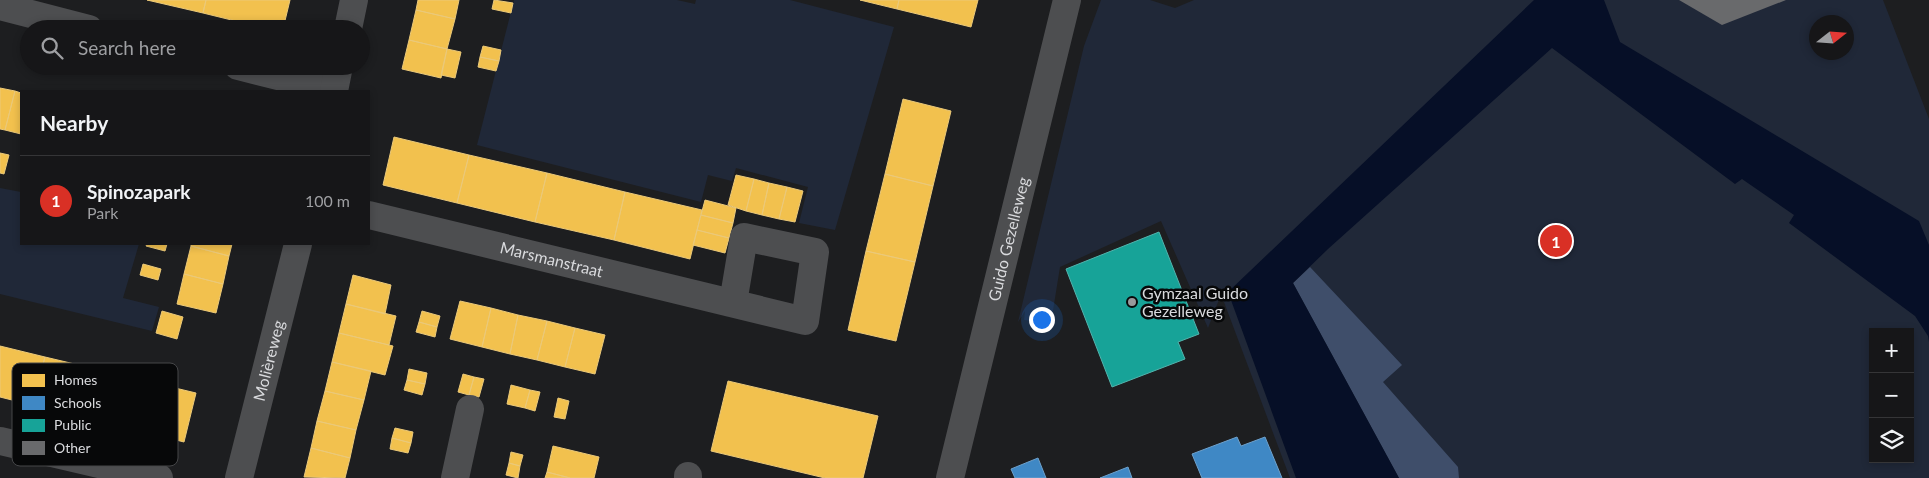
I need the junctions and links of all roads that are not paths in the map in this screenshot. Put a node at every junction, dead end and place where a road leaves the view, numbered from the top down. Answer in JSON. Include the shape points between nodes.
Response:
{"nodes":[{"id":1,"x":354,"y":0,"type":"edge"},
{"id":2,"x":1067,"y":0,"type":"edge"},
{"id":3,"x":0,"y":6,"type":"edge"},
{"id":4,"x":54,"y":20,"type":"edge"},
{"id":5,"x":350,"y":20,"type":"edge"},
{"id":6,"x":290,"y":75,"type":"edge"},
{"id":7,"x":336,"y":83,"type":"edge"},
{"id":8,"x":370,"y":215,"type":"edge"},
{"id":9,"x":298,"y":245,"type":"edge"},
{"id":10,"x":733,"y":303,"type":"dead end"},
{"id":11,"x":470,"y":410,"type":"dead end"},
{"id":12,"x":107,"y":466,"type":"edge"},
{"id":13,"x":158,"y":478,"type":"edge"},
{"id":14,"x":239,"y":478,"type":"edge"},
{"id":15,"x":455,"y":478,"type":"edge"},
{"id":16,"x":950,"y":478,"type":"edge"}],
"edges":[{"from":1,"to":5,"type":"street"},
{"from":2,"to":16,"type":"street","name":"Guido Gezelleweg"},
{"from":3,"to":4,"type":"street"},
{"from":6,"to":7,"type":"street"},
{"from":8,"to":10,"type":"street","name":"Marsmanstraat"},
{"from":9,"to":14,"type":"street","name":"Molièreweg"},
{"from":11,"to":15,"type":"street"},
{"from":12,"to":13,"type":"street"}]}
